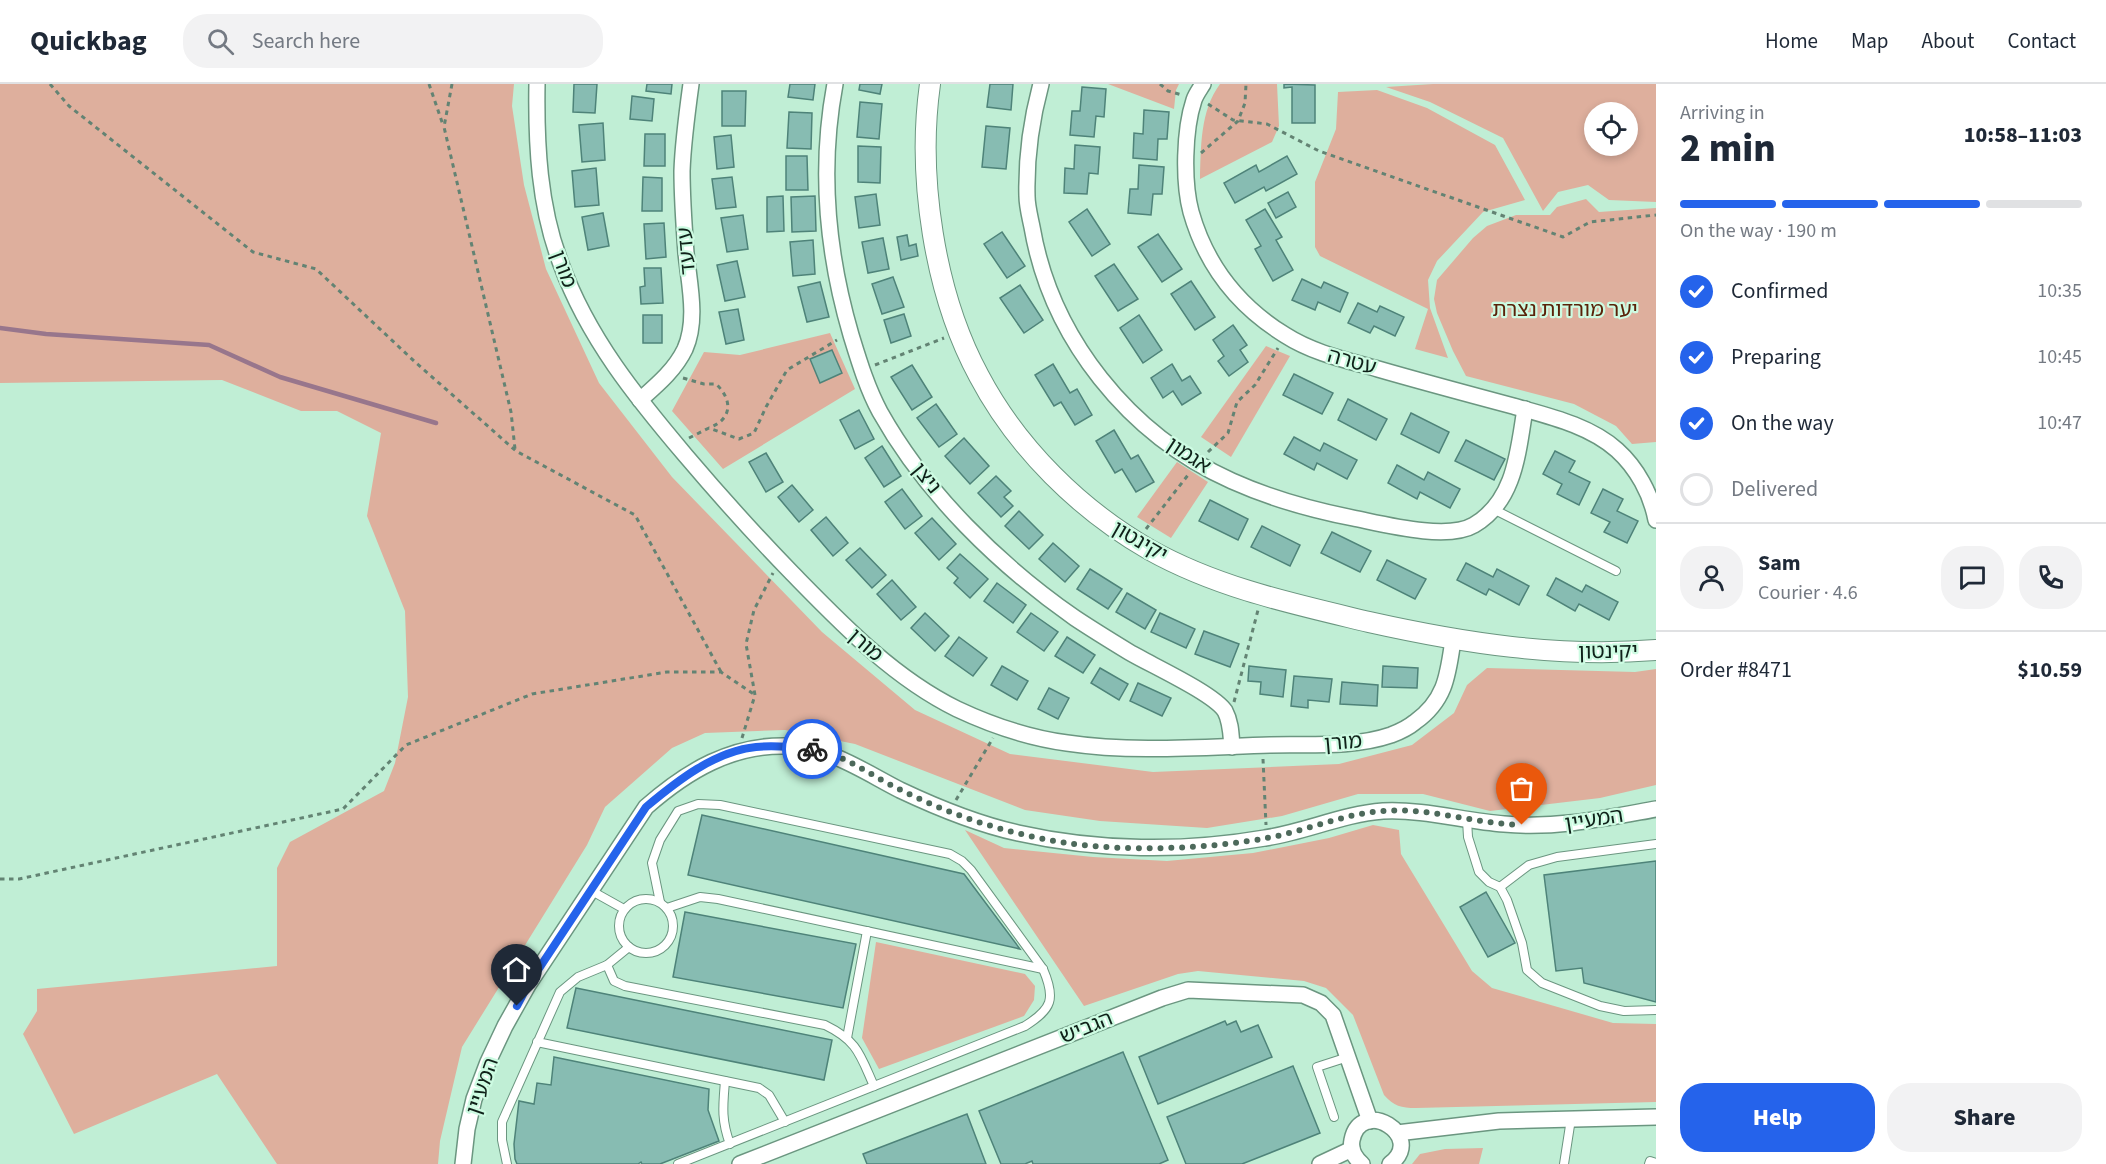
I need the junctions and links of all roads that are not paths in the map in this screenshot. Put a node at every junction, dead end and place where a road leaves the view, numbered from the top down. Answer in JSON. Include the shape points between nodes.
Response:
{"nodes":[{"id":1,"x":537,"y":84,"type":"edge"},
{"id":2,"x":691,"y":84,"type":"edge"},
{"id":3,"x":835,"y":84,"type":"edge"},
{"id":4,"x":930,"y":84,"type":"edge"},
{"id":5,"x":1041,"y":84,"type":"edge"},
{"id":6,"x":1203,"y":84,"type":"edge"},
{"id":7,"x":640,"y":400,"type":"junction"},
{"id":8,"x":1525,"y":410,"type":"junction"},
{"id":9,"x":1493,"y":509,"type":"junction"},
{"id":10,"x":1656,"y":520,"type":"edge"},
{"id":11,"x":1616,"y":572,"type":"dead end"},
{"id":12,"x":1453,"y":640,"type":"junction"},
{"id":13,"x":1656,"y":650,"type":"edge"},
{"id":14,"x":1232,"y":747,"type":"junction"},
{"id":15,"x":1656,"y":809,"type":"edge"},
{"id":16,"x":1467,"y":820,"type":"junction"},
{"id":17,"x":1656,"y":844,"type":"edge"},
{"id":18,"x":1500,"y":887,"type":"junction"},
{"id":19,"x":590,"y":890,"type":"junction"},
{"id":20,"x":660,"y":902,"type":"junction"},
{"id":21,"x":667,"y":908,"type":"junction"},
{"id":22,"x":624,"y":909,"type":"junction"},
{"id":23,"x":867,"y":931,"type":"junction"},
{"id":24,"x":629,"y":947,"type":"junction"},
{"id":25,"x":607,"y":965,"type":"junction"},
{"id":26,"x":1043,"y":969,"type":"junction"},
{"id":27,"x":1656,"y":1010,"type":"edge"},
{"id":28,"x":847,"y":1038,"type":"junction"},
{"id":29,"x":537,"y":1042,"type":"junction"},
{"id":30,"x":1348,"y":1057,"type":"junction"},
{"id":31,"x":726,"y":1081,"type":"junction"},
{"id":32,"x":874,"y":1086,"type":"junction"},
{"id":33,"x":1334,"y":1117,"type":"dead end"},
{"id":34,"x":1656,"y":1117,"type":"edge"},
{"id":35,"x":1571,"y":1119,"type":"junction"},
{"id":36,"x":1370,"y":1121,"type":"junction"},
{"id":37,"x":785,"y":1122,"type":"junction"},
{"id":38,"x":1397,"y":1134,"type":"junction"},
{"id":39,"x":730,"y":1144,"type":"junction"},
{"id":40,"x":1352,"y":1149,"type":"junction"},
{"id":41,"x":1656,"y":1162,"type":"edge"},
{"id":42,"x":463,"y":1164,"type":"edge"},
{"id":43,"x":507,"y":1164,"type":"edge"},
{"id":44,"x":678,"y":1164,"type":"edge"},
{"id":45,"x":740,"y":1164,"type":"edge"},
{"id":46,"x":1320,"y":1164,"type":"edge"},
{"id":47,"x":1362,"y":1164,"type":"edge"},
{"id":48,"x":1390,"y":1164,"type":"edge"},
{"id":49,"x":1564,"y":1164,"type":"edge"},
{"id":50,"x":1649,"y":1164,"type":"edge"}],
"edges":[{"from":1,"to":7,"type":"street","name":"מורן","via":[[539,166],[548,222],[561,265],[606,354]]},
{"from":2,"to":7,"type":"street","name":"עדעד","via":[[682,170],[690,328],[686,347],[671,371]]},
{"from":3,"to":14,"type":"street","name":"ניצן","via":[[826,160],[832,251],[850,332],[879,410],[904,450],[976,536],[1075,617],[1212,698],[1225,711]]},
{"from":4,"to":12,"type":"street","name":"יקינטון","via":[[925,168],[937,256],[947,296],[978,376],[1000,411],[1055,477],[1120,532],[1186,566],[1262,596]]},
{"from":5,"to":9,"type":"street","name":"אגמון","via":[[1031,121],[1027,198],[1044,279],[1084,357],[1114,395],[1150,429],[1231,481],[1335,514],[1414,530],[1450,531],[1472,526]]},
{"from":6,"to":8,"type":"street","name":"עטרה","via":[[1188,129],[1187,198],[1196,230],[1231,291],[1258,317],[1321,353]]},
{"from":7,"to":14,"type":"street","name":"מורן","via":[[745,525],[852,633],[892,668],[956,708],[1030,736],[1067,744]]},
{"from":8,"to":9,"type":"street","name":"אגמון","via":[[1512,477]]},
{"from":8,"to":10,"type":"street","name":"עטרה","via":[[1578,427],[1616,450],[1645,487]]},
{"from":9,"to":11,"type":"lane"},
{"from":12,"to":13,"type":"street","name":"יקינטון","via":[[1579,653]]},
{"from":12,"to":14,"type":"street","name":"מורן","via":[[1441,696],[1414,723],[1392,735],[1341,744]]},
{"from":15,"to":16,"type":"street","name":"המעיין","via":[[1555,825]]},
{"from":16,"to":18,"type":"lane","via":[[1479,872]]},
{"from":16,"to":19,"type":"street","name":"המעיין","via":[[1414,811],[1382,811],[1266,838],[1177,847],[1069,843],[973,822],[820,750],[754,747],[726,755],[672,784],[646,807]]},
{"from":17,"to":18,"type":"lane","via":[[1557,857],[1529,865]]},
{"from":18,"to":27,"type":"lane","via":[[1522,943],[1527,970],[1542,983],[1600,1006],[1624,1011]]},
{"from":19,"to":22,"type":"lane"},
{"from":19,"to":42,"type":"street","name":"המעיין","via":[[528,985],[488,1062],[474,1099]]},
{"from":20,"to":21,"type":"lane"},
{"from":20,"to":22,"type":"lane","via":[[642,898]]},
{"from":20,"to":26,"type":"lane","via":[[652,863],[660,840],[678,811],[698,804],[720,805],[950,854],[971,870]]},
{"from":21,"to":23,"type":"lane","via":[[700,897],[709,898]]},
{"from":21,"to":24,"type":"lane","via":[[674,924],[663,948],[646,953]]},
{"from":22,"to":24,"type":"lane","via":[[619,932]]},
{"from":23,"to":26,"type":"lane"},
{"from":23,"to":28,"type":"lane"},
{"from":24,"to":25,"type":"lane"},
{"from":25,"to":28,"type":"lane","via":[[614,981],[625,986],[825,1026]]},
{"from":25,"to":29,"type":"lane","via":[[578,977],[560,992]]},
{"from":26,"to":32,"type":"lane","via":[[1050,986],[1050,1004],[1041,1016],[1025,1026]]},
{"from":28,"to":32,"type":"lane","via":[[856,1047]]},
{"from":29,"to":31,"type":"lane"},
{"from":29,"to":43,"type":"lane","via":[[502,1122]]},
{"from":30,"to":33,"type":"lane","via":[[1317,1067]]},
{"from":30,"to":36,"type":"street","name":"הגביש"},
{"from":30,"to":45,"type":"street","name":"הגביש","via":[[1333,1015],[1321,1003],[1304,995],[1188,990]]},
{"from":31,"to":37,"type":"lane","via":[[759,1088],[769,1095]]},
{"from":31,"to":39,"type":"lane","via":[[723,1126]]},
{"from":32,"to":37,"type":"lane"},
{"from":34,"to":35,"type":"street"},
{"from":35,"to":38,"type":"street","via":[[1499,1121]]},
{"from":35,"to":49,"type":"lane"},
{"from":36,"to":38,"type":"street","via":[[1386,1122]]},
{"from":36,"to":40,"type":"street","via":[[1358,1128]]},
{"from":37,"to":39,"type":"lane"},
{"from":38,"to":48,"type":"street","via":[[1400,1148]]},
{"from":39,"to":44,"type":"lane"},
{"from":40,"to":46,"type":"street"},
{"from":40,"to":47,"type":"street"},
{"from":41,"to":50,"type":"lane"}]}
